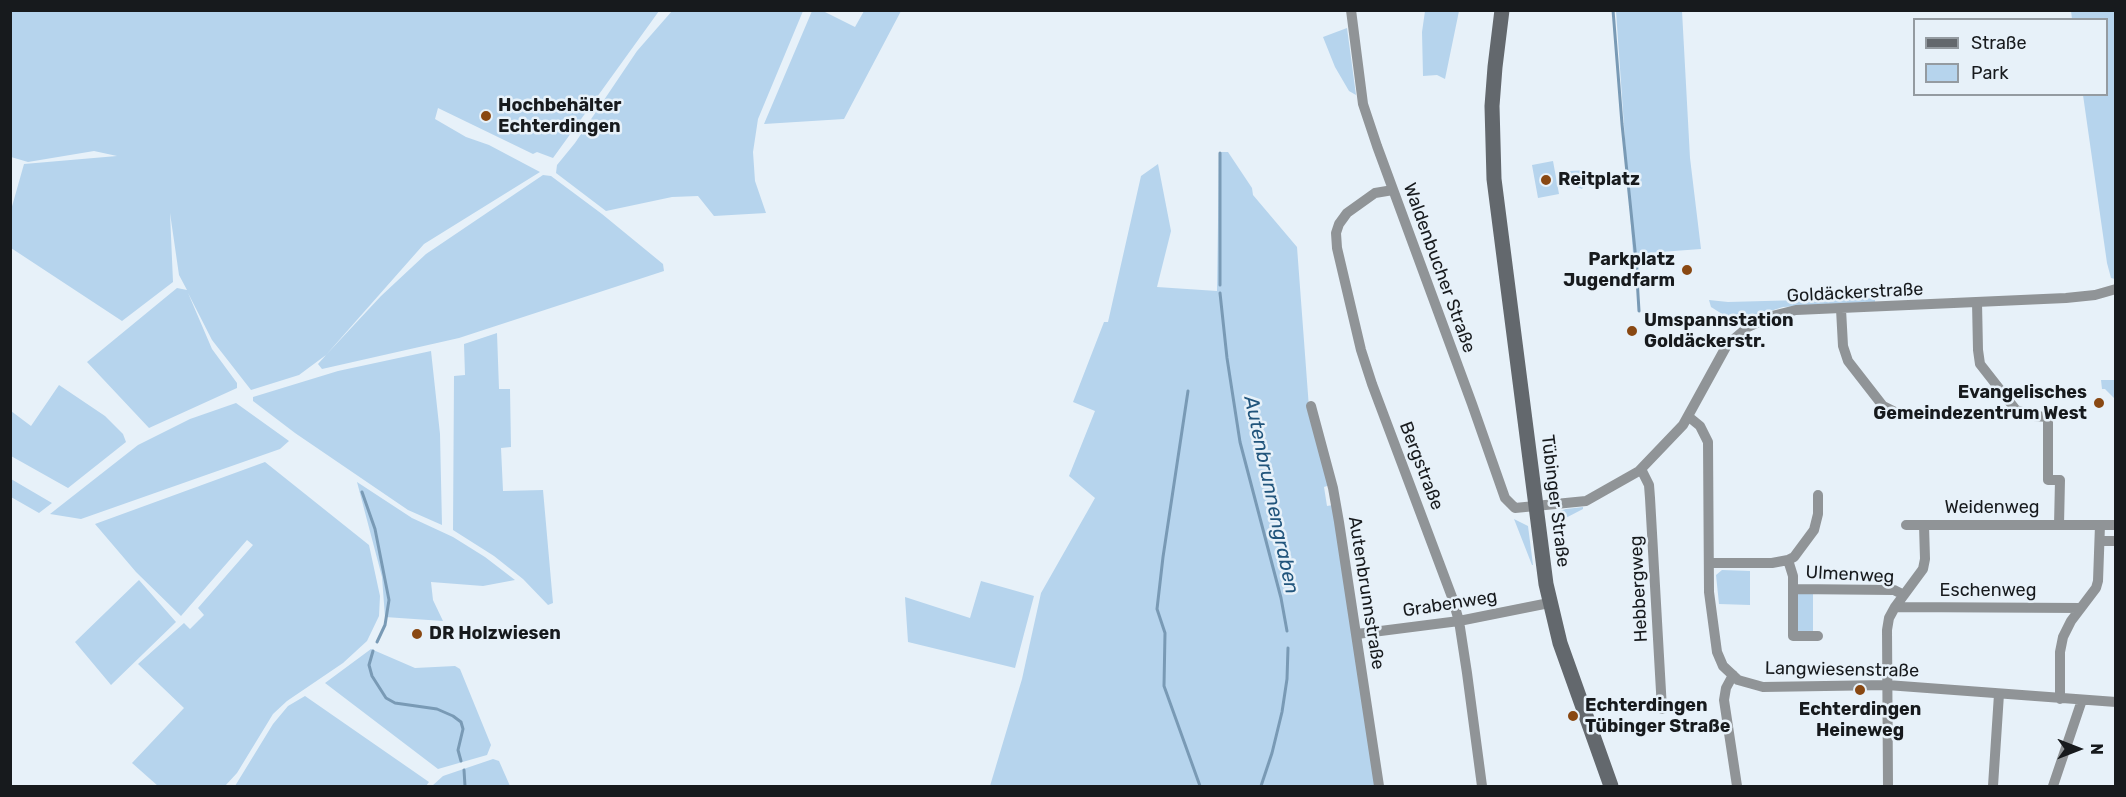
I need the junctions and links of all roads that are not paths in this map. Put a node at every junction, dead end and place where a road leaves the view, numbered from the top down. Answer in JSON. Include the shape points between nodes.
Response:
{"nodes":[{"id":1,"x":1351,"y":10,"type":"edge"},
{"id":2,"x":1502,"y":10,"type":"edge"},
{"id":3,"x":1393,"y":190,"type":"junction"},
{"id":4,"x":2115,"y":290,"type":"edge"},
{"id":5,"x":1977,"y":302,"type":"junction"},
{"id":6,"x":1841,"y":309,"type":"junction"},
{"id":7,"x":1311,"y":406,"type":"dead end"},
{"id":8,"x":1918,"y":415,"type":"dead end"},
{"id":9,"x":1689,"y":417,"type":"junction"},
{"id":10,"x":1641,"y":469,"type":"junction"},
{"id":11,"x":1818,"y":495,"type":"dead end"},
{"id":12,"x":1536,"y":506,"type":"junction"},
{"id":13,"x":1906,"y":525,"type":"dead end"},
{"id":14,"x":1924,"y":525,"type":"junction"},
{"id":15,"x":2059,"y":525,"type":"junction"},
{"id":16,"x":2100,"y":525,"type":"junction"},
{"id":17,"x":2115,"y":525,"type":"edge"},
{"id":18,"x":2100,"y":541,"type":"junction"},
{"id":19,"x":2115,"y":541,"type":"edge"},
{"id":20,"x":1788,"y":560,"type":"junction"},
{"id":21,"x":1709,"y":563,"type":"junction"},
{"id":22,"x":1793,"y":589,"type":"junction"},
{"id":23,"x":1904,"y":595,"type":"junction"},
{"id":24,"x":1549,"y":603,"type":"junction"},
{"id":25,"x":1895,"y":606,"type":"junction"},
{"id":26,"x":2081,"y":608,"type":"junction"},
{"id":27,"x":1459,"y":621,"type":"junction"},
{"id":28,"x":1357,"y":634,"type":"junction"},
{"id":29,"x":1818,"y":636,"type":"dead end"},
{"id":30,"x":1733,"y":675,"type":"junction"},
{"id":31,"x":1887,"y":685,"type":"junction"},
{"id":32,"x":1999,"y":694,"type":"junction"},
{"id":33,"x":2060,"y":699,"type":"junction"},
{"id":34,"x":2082,"y":700,"type":"junction"},
{"id":35,"x":2115,"y":702,"type":"edge"},
{"id":36,"x":1662,"y":709,"type":"dead end"},
{"id":37,"x":1380,"y":786,"type":"edge"},
{"id":38,"x":1482,"y":786,"type":"edge"},
{"id":39,"x":1611,"y":786,"type":"edge"},
{"id":40,"x":1737,"y":786,"type":"edge"},
{"id":41,"x":1888,"y":786,"type":"edge"},
{"id":42,"x":1993,"y":786,"type":"edge"},
{"id":43,"x":2053,"y":786,"type":"edge"}],
"edges":[{"from":1,"to":3,"type":"street","name":"Waldenbucher Straße","via":[[1363,104]]},
{"from":2,"to":12,"type":"main road","name":"Tübinger Straße","via":[[1492,105],[1493,164]]},
{"from":3,"to":12,"type":"street","name":"Waldenbucher Straße","via":[[1505,498],[1515,507]]},
{"from":3,"to":27,"type":"street","name":"Bergstraße","via":[[1375,193],[1347,213],[1336,233],[1337,248],[1372,384],[1440,560]]},
{"from":4,"to":5,"type":"street","name":"Goldäckerstraße","via":[[2077,297]]},
{"from":5,"to":6,"type":"street","name":"Goldäckerstraße"},
{"from":5,"to":15,"type":"street","via":[[1980,364],[2016,410],[2048,417],[2048,480],[2060,480]]},
{"from":6,"to":8,"type":"street","via":[[1848,361],[1883,406],[1899,414]]},
{"from":6,"to":9,"type":"street","name":"Goldäckerstraße","via":[[1784,312],[1740,332],[1721,354]]},
{"from":7,"to":28,"type":"street","name":"Autenbrunnstraße","via":[[1333,488]]},
{"from":9,"to":10,"type":"street","name":"Goldäckerstraße"},
{"from":9,"to":21,"type":"street","via":[[1700,426],[1707,442]]},
{"from":10,"to":12,"type":"street","name":"Goldäckerstraße","via":[[1586,501]]},
{"from":10,"to":36,"type":"street","name":"Hebbergweg","via":[[1649,485]]},
{"from":11,"to":20,"type":"street","via":[[1814,530]]},
{"from":12,"to":24,"type":"main road","name":"Tübinger Straße"},
{"from":13,"to":14,"type":"street","name":"Weidenweg"},
{"from":14,"to":15,"type":"street","name":"Weidenweg"},
{"from":14,"to":23,"type":"street","via":[[1923,568]]},
{"from":15,"to":16,"type":"street","name":"Weidenweg"},
{"from":16,"to":17,"type":"street","name":"Weidenweg"},
{"from":16,"to":18,"type":"street"},
{"from":18,"to":19,"type":"street"},
{"from":18,"to":26,"type":"street","via":[[2098,581]]},
{"from":20,"to":21,"type":"street"},
{"from":20,"to":22,"type":"street"},
{"from":21,"to":30,"type":"street","via":[[1718,652],[1723,666]]},
{"from":22,"to":23,"type":"street","name":"Ulmenweg","via":[[1894,590]]},
{"from":22,"to":29,"type":"street","via":[[1793,636]]},
{"from":23,"to":25,"type":"street"},
{"from":24,"to":27,"type":"street","name":"Grabenweg"},
{"from":24,"to":39,"type":"main road","name":"Tübinger Straße"},
{"from":25,"to":26,"type":"street","name":"Eschenweg"},
{"from":25,"to":31,"type":"street","via":[[1887,630]]},
{"from":26,"to":33,"type":"street","via":[[2063,637]]},
{"from":27,"to":28,"type":"street","name":"Grabenweg"},
{"from":27,"to":38,"type":"street","name":"Bergstraße"},
{"from":28,"to":37,"type":"street","name":"Autenbrunnstraße"},
{"from":30,"to":31,"type":"street","name":"Langwiesenstraße","via":[[1763,687]]},
{"from":30,"to":40,"type":"street","via":[[1724,700]]},
{"from":31,"to":32,"type":"street","name":"Langwiesenstraße"},
{"from":31,"to":41,"type":"street"},
{"from":32,"to":33,"type":"street","name":"Langwiesenstraße"},
{"from":32,"to":42,"type":"street"},
{"from":33,"to":34,"type":"street","name":"Langwiesenstraße"},
{"from":34,"to":35,"type":"street","name":"Langwiesenstraße"},
{"from":34,"to":43,"type":"street"}]}
